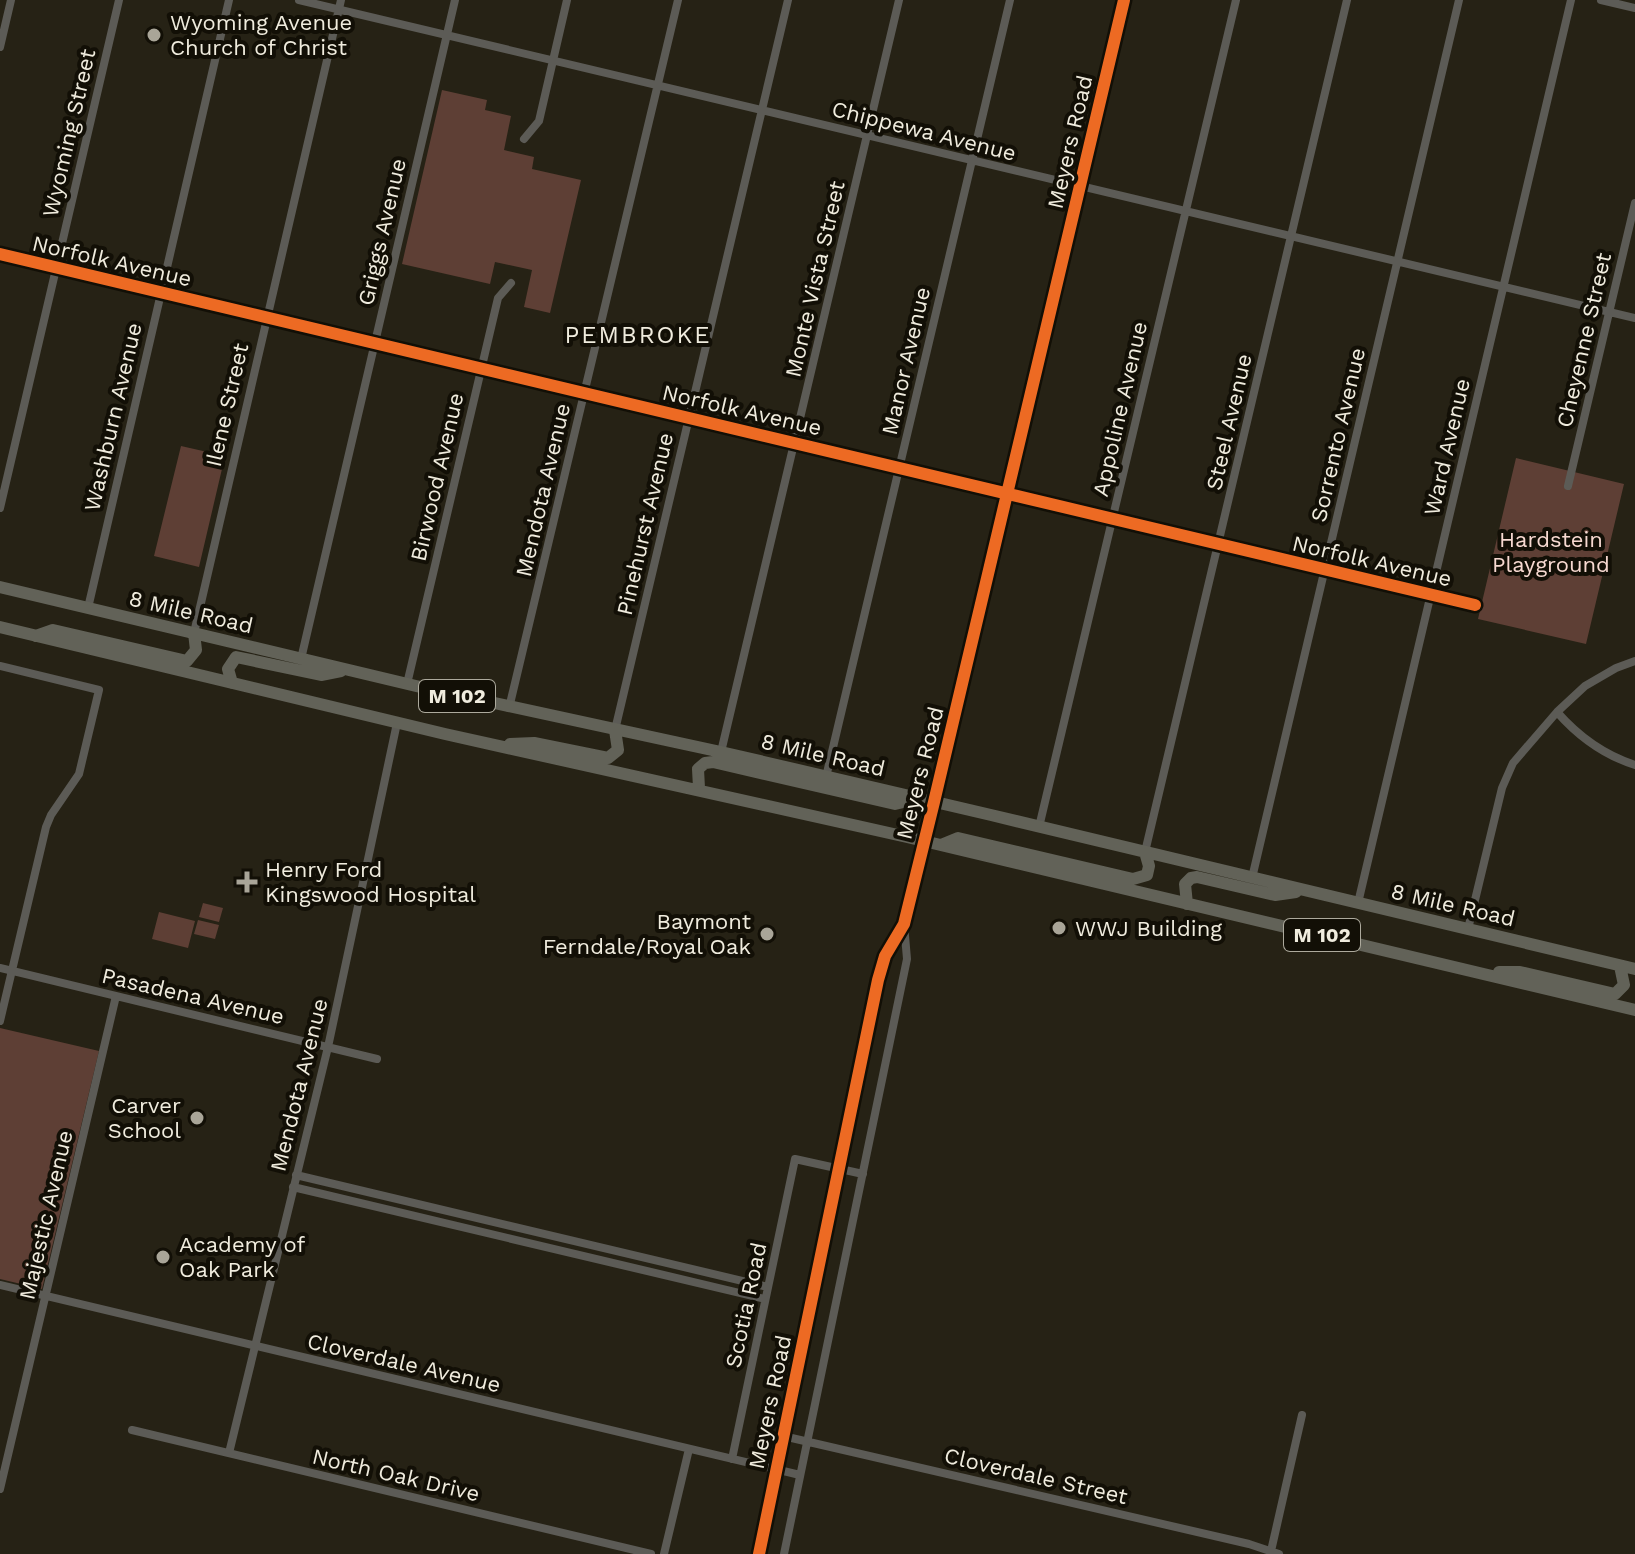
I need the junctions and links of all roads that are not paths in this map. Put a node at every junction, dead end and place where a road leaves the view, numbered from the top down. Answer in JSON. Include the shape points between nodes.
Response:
{"nodes":[{"id":1,"x":11,"y":0,"type":"edge"},
{"id":2,"x":119,"y":0,"type":"edge"},
{"id":3,"x":229,"y":0,"type":"edge"},
{"id":4,"x":299,"y":0,"type":"edge"},
{"id":5,"x":455,"y":0,"type":"edge"},
{"id":6,"x":567,"y":0,"type":"edge"},
{"id":7,"x":678,"y":0,"type":"edge"},
{"id":8,"x":788,"y":0,"type":"edge"},
{"id":9,"x":899,"y":0,"type":"edge"},
{"id":10,"x":1010,"y":0,"type":"edge"},
{"id":11,"x":1124,"y":0,"type":"edge"},
{"id":12,"x":1236,"y":0,"type":"edge"},
{"id":13,"x":1347,"y":0,"type":"edge"},
{"id":14,"x":1459,"y":0,"type":"edge"},
{"id":15,"x":1571,"y":0,"type":"edge"},
{"id":16,"x":1601,"y":0,"type":"edge"},
{"id":17,"x":340,"y":5,"type":"edge"},
{"id":18,"x":1635,"y":8,"type":"edge"},
{"id":19,"x":447,"y":34,"type":"junction"},
{"id":20,"x":0,"y":47,"type":"edge"},
{"id":21,"x":553,"y":60,"type":"junction"},
{"id":22,"x":657,"y":85,"type":"junction"},
{"id":23,"x":762,"y":110,"type":"junction"},
{"id":24,"x":867,"y":136,"type":"junction"},
{"id":25,"x":524,"y":139,"type":"dead end"},
{"id":26,"x":972,"y":161,"type":"junction"},
{"id":27,"x":1080,"y":187,"type":"junction"},
{"id":28,"x":1635,"y":203,"type":"edge"},
{"id":29,"x":1185,"y":212,"type":"junction"},
{"id":30,"x":1291,"y":237,"type":"junction"},
{"id":31,"x":0,"y":254,"type":"edge"},
{"id":32,"x":1397,"y":262,"type":"junction"},
{"id":33,"x":55,"y":268,"type":"junction"},
{"id":34,"x":511,"y":283,"type":"dead end"},
{"id":35,"x":1503,"y":287,"type":"junction"},
{"id":36,"x":161,"y":293,"type":"junction"},
{"id":37,"x":1609,"y":312,"type":"junction"},
{"id":38,"x":268,"y":317,"type":"junction"},
{"id":39,"x":1635,"y":318,"type":"edge"},
{"id":40,"x":374,"y":344,"type":"junction"},
{"id":41,"x":482,"y":368,"type":"junction"},
{"id":42,"x":585,"y":393,"type":"junction"},
{"id":43,"x":688,"y":418,"type":"junction"},
{"id":44,"x":794,"y":443,"type":"junction"},
{"id":45,"x":899,"y":468,"type":"junction"},
{"id":46,"x":1568,"y":486,"type":"dead end"},
{"id":47,"x":1007,"y":494,"type":"junction"},
{"id":48,"x":0,"y":508,"type":"edge"},
{"id":49,"x":1112,"y":519,"type":"junction"},
{"id":50,"x":1218,"y":545,"type":"junction"},
{"id":51,"x":1324,"y":570,"type":"junction"},
{"id":52,"x":0,"y":587,"type":"edge"},
{"id":53,"x":1430,"y":595,"type":"junction"},
{"id":54,"x":1475,"y":605,"type":"dead end"},
{"id":55,"x":88,"y":608,"type":"junction"},
{"id":56,"x":0,"y":627,"type":"edge"},
{"id":57,"x":194,"y":633,"type":"junction"},
{"id":58,"x":36,"y":636,"type":"junction"},
{"id":59,"x":301,"y":659,"type":"junction"},
{"id":60,"x":1635,"y":661,"type":"edge"},
{"id":61,"x":0,"y":666,"type":"edge"},
{"id":62,"x":349,"y":670,"type":"junction"},
{"id":63,"x":232,"y":683,"type":"junction"},
{"id":64,"x":407,"y":684,"type":"junction"},
{"id":65,"x":509,"y":708,"type":"junction"},
{"id":66,"x":1557,"y":712,"type":"junction"},
{"id":67,"x":397,"y":723,"type":"junction"},
{"id":68,"x":615,"y":730,"type":"junction"},
{"id":69,"x":495,"y":745,"type":"junction"},
{"id":70,"x":721,"y":752,"type":"junction"},
{"id":71,"x":1635,"y":765,"type":"edge"},
{"id":72,"x":826,"y":777,"type":"junction"},
{"id":73,"x":699,"y":788,"type":"junction"},
{"id":74,"x":919,"y":799,"type":"junction"},
{"id":75,"x":934,"y":802,"type":"junction"},
{"id":76,"x":1039,"y":827,"type":"junction"},
{"id":77,"x":924,"y":841,"type":"junction"},
{"id":78,"x":941,"y":845,"type":"junction"},
{"id":79,"x":1145,"y":852,"type":"junction"},
{"id":80,"x":1252,"y":878,"type":"junction"},
{"id":81,"x":1307,"y":891,"type":"junction"},
{"id":82,"x":1358,"y":903,"type":"junction"},
{"id":83,"x":1187,"y":904,"type":"junction"},
{"id":84,"x":904,"y":924,"type":"junction"},
{"id":85,"x":1468,"y":929,"type":"junction"},
{"id":86,"x":1620,"y":966,"type":"junction"},
{"id":87,"x":0,"y":968,"type":"edge"},
{"id":88,"x":1635,"y":969,"type":"edge"},
{"id":89,"x":12,"y":971,"type":"junction"},
{"id":90,"x":1480,"y":973,"type":"junction"},
{"id":91,"x":116,"y":996,"type":"junction"},
{"id":92,"x":1635,"y":1010,"type":"edge"},
{"id":93,"x":0,"y":1021,"type":"edge"},
{"id":94,"x":328,"y":1047,"type":"junction"},
{"id":95,"x":377,"y":1059,"type":"dead end"},
{"id":96,"x":839,"y":1169,"type":"junction"},
{"id":97,"x":863,"y":1174,"type":"junction"},
{"id":98,"x":296,"y":1175,"type":"junction"},
{"id":99,"x":293,"y":1187,"type":"junction"},
{"id":100,"x":392,"y":1198,"type":"junction"},
{"id":101,"x":390,"y":1210,"type":"junction"},
{"id":102,"x":468,"y":1216,"type":"junction"},
{"id":103,"x":466,"y":1228,"type":"junction"},
{"id":104,"x":544,"y":1234,"type":"junction"},
{"id":105,"x":541,"y":1246,"type":"junction"},
{"id":106,"x":686,"y":1267,"type":"junction"},
{"id":107,"x":683,"y":1279,"type":"junction"},
{"id":108,"x":0,"y":1285,"type":"edge"},
{"id":109,"x":768,"y":1287,"type":"junction"},
{"id":110,"x":46,"y":1295,"type":"junction"},
{"id":111,"x":765,"y":1299,"type":"junction"},
{"id":112,"x":255,"y":1345,"type":"junction"},
{"id":113,"x":1302,"y":1415,"type":"dead end"},
{"id":114,"x":132,"y":1430,"type":"dead end"},
{"id":115,"x":783,"y":1436,"type":"junction"},
{"id":116,"x":807,"y":1441,"type":"junction"},
{"id":117,"x":689,"y":1449,"type":"junction"},
{"id":118,"x":229,"y":1453,"type":"junction"},
{"id":119,"x":732,"y":1459,"type":"junction"},
{"id":120,"x":777,"y":1470,"type":"junction"},
{"id":121,"x":800,"y":1475,"type":"junction"},
{"id":122,"x":1,"y":1484,"type":"edge"},
{"id":123,"x":1275,"y":1553,"type":"edge"},
{"id":124,"x":651,"y":1554,"type":"edge"},
{"id":125,"x":664,"y":1554,"type":"edge"},
{"id":126,"x":759,"y":1554,"type":"edge"},
{"id":127,"x":784,"y":1554,"type":"edge"}],
"edges":[{"from":1,"to":20,"type":"street"},
{"from":2,"to":33,"type":"street","name":"Wyoming Street"},
{"from":3,"to":36,"type":"street","name":"Washburn Avenue"},
{"from":4,"to":17,"type":"street","name":"Chippewa Avenue"},
{"from":5,"to":19,"type":"street","name":"Griggs Avenue"},
{"from":6,"to":21,"type":"street"},
{"from":7,"to":22,"type":"street","name":"Mendota Avenue"},
{"from":8,"to":23,"type":"street","name":"Pinehurst Avenue"},
{"from":9,"to":24,"type":"street","name":"Monte Vista Street"},
{"from":10,"to":26,"type":"street","name":"Manor Avenue"},
{"from":11,"to":27,"type":"street","name":"Meyers Road"},
{"from":12,"to":29,"type":"street","name":"Appoline Avenue"},
{"from":13,"to":30,"type":"street","name":"Steel Avenue"},
{"from":14,"to":32,"type":"street","name":"Sorrento Avenue"},
{"from":15,"to":35,"type":"street","name":"Ward Avenue"},
{"from":16,"to":18,"type":"street"},
{"from":17,"to":19,"type":"street","name":"Chippewa Avenue"},
{"from":17,"to":38,"type":"street","name":"Ilene Street"},
{"from":19,"to":21,"type":"street","name":"Chippewa Avenue"},
{"from":19,"to":40,"type":"street","name":"Griggs Avenue"},
{"from":21,"to":22,"type":"street","name":"Chippewa Avenue"},
{"from":21,"to":25,"type":"street","via":[[539,121]]},
{"from":22,"to":23,"type":"street","name":"Chippewa Avenue"},
{"from":22,"to":42,"type":"street","name":"Mendota Avenue"},
{"from":23,"to":24,"type":"street","name":"Chippewa Avenue"},
{"from":23,"to":43,"type":"street","name":"Pinehurst Avenue"},
{"from":24,"to":26,"type":"street","name":"Chippewa Avenue"},
{"from":24,"to":44,"type":"street","name":"Monte Vista Street"},
{"from":26,"to":27,"type":"street","name":"Chippewa Avenue"},
{"from":26,"to":45,"type":"street","name":"Manor Avenue"},
{"from":27,"to":29,"type":"street","name":"Chippewa Avenue"},
{"from":27,"to":47,"type":"street","name":"Meyers Road"},
{"from":28,"to":37,"type":"street","name":"Cheyenne Street"},
{"from":29,"to":30,"type":"street","name":"Chippewa Avenue"},
{"from":29,"to":49,"type":"street","name":"Appoline Avenue"},
{"from":30,"to":32,"type":"street","name":"Chippewa Avenue"},
{"from":30,"to":50,"type":"street","name":"Steel Avenue"},
{"from":31,"to":33,"type":"street","name":"Norfolk Avenue"},
{"from":32,"to":35,"type":"street","name":"Chippewa Avenue"},
{"from":32,"to":51,"type":"street","name":"Sorrento Avenue"},
{"from":33,"to":36,"type":"street","name":"Norfolk Avenue"},
{"from":33,"to":48,"type":"street","name":"Wyoming Street"},
{"from":34,"to":41,"type":"street","name":"Birwood Avenue","via":[[498,298]]},
{"from":35,"to":37,"type":"street","name":"Chippewa Avenue"},
{"from":35,"to":53,"type":"street","name":"Ward Avenue"},
{"from":36,"to":38,"type":"street","name":"Norfolk Avenue"},
{"from":36,"to":55,"type":"street","name":"Washburn Avenue"},
{"from":37,"to":39,"type":"street","name":"Chippewa Avenue"},
{"from":37,"to":46,"type":"street","name":"Cheyenne Street"},
{"from":38,"to":40,"type":"street","name":"Norfolk Avenue"},
{"from":38,"to":57,"type":"street","name":"Ilene Street"},
{"from":40,"to":41,"type":"street","name":"Norfolk Avenue"},
{"from":40,"to":59,"type":"street","name":"Griggs Avenue"},
{"from":41,"to":42,"type":"street","name":"Norfolk Avenue"},
{"from":41,"to":64,"type":"street","name":"Birwood Avenue"},
{"from":42,"to":43,"type":"street","name":"Norfolk Avenue"},
{"from":42,"to":65,"type":"street","name":"Mendota Avenue"},
{"from":43,"to":44,"type":"street","name":"Norfolk Avenue"},
{"from":43,"to":68,"type":"street","name":"Pinehurst Avenue"},
{"from":44,"to":45,"type":"street","name":"Norfolk Avenue"},
{"from":44,"to":70,"type":"street","name":"Monte Vista Street"},
{"from":45,"to":47,"type":"street","name":"Norfolk Avenue"},
{"from":45,"to":72,"type":"street","name":"Manor Avenue"},
{"from":47,"to":49,"type":"street","name":"Norfolk Avenue"},
{"from":47,"to":75,"type":"street","name":"Meyers Road"},
{"from":49,"to":50,"type":"street","name":"Norfolk Avenue"},
{"from":49,"to":76,"type":"street","name":"Appoline Avenue"},
{"from":50,"to":51,"type":"street","name":"Norfolk Avenue"},
{"from":50,"to":79,"type":"street","name":"Steel Avenue"},
{"from":51,"to":53,"type":"street","name":"Norfolk Avenue"},
{"from":51,"to":80,"type":"street","name":"Sorrento Avenue"},
{"from":52,"to":55,"type":"highway","name":"8 Mile Road","number":"M 102"},
{"from":53,"to":54,"type":"street","name":"Norfolk Avenue"},
{"from":53,"to":82,"type":"street","name":"Ward Avenue"},
{"from":55,"to":57,"type":"highway","name":"8 Mile Road","number":"M 102"},
{"from":56,"to":58,"type":"highway","number":"M 102"},
{"from":57,"to":58,"type":"highway","via":[[196,650],[187,661],[53,630]]},
{"from":57,"to":59,"type":"highway","name":"8 Mile Road","number":"M 102"},
{"from":58,"to":63,"type":"highway","number":"M 102"},
{"from":59,"to":62,"type":"highway","name":"8 Mile Road","number":"M 102"},
{"from":60,"to":66,"type":"street","via":[[1600,676]]},
{"from":61,"to":89,"type":"street","via":[[99,690],[79,774],[46,827]]},
{"from":62,"to":63,"type":"highway","via":[[321,675],[236,657],[228,669]]},
{"from":62,"to":64,"type":"highway","name":"8 Mile Road","number":"M 102"},
{"from":63,"to":67,"type":"highway","number":"M 102"},
{"from":64,"to":65,"type":"highway","name":"8 Mile Road","number":"M 102"},
{"from":65,"to":68,"type":"highway","name":"8 Mile Road","number":"M 102"},
{"from":66,"to":71,"type":"street","via":[[1589,743]]},
{"from":66,"to":85,"type":"street","via":[[1506,776]]},
{"from":67,"to":69,"type":"highway","number":"M 102"},
{"from":67,"to":94,"type":"street","name":"Mendota Avenue"},
{"from":68,"to":69,"type":"highway","via":[[618,750],[608,758],[534,743]]},
{"from":68,"to":70,"type":"highway","name":"8 Mile Road","number":"M 102"},
{"from":69,"to":73,"type":"highway","number":"M 102"},
{"from":70,"to":72,"type":"highway","name":"8 Mile Road","number":"M 102"},
{"from":72,"to":74,"type":"highway","name":"8 Mile Road","number":"M 102"},
{"from":73,"to":74,"type":"highway","via":[[698,769],[713,762],[895,804]]},
{"from":73,"to":77,"type":"highway","number":"M 102"},
{"from":74,"to":75,"type":"highway","name":"8 Mile Road","number":"M 102"},
{"from":75,"to":76,"type":"highway","name":"8 Mile Road","number":"M 102"},
{"from":75,"to":77,"type":"street","name":"Meyers Road"},
{"from":76,"to":79,"type":"highway","name":"8 Mile Road","number":"M 102"},
{"from":77,"to":78,"type":"highway","number":"M 102"},
{"from":77,"to":84,"type":"street","name":"Meyers Road"},
{"from":78,"to":79,"type":"highway","via":[[958,838],[1133,879],[1147,875]]},
{"from":78,"to":83,"type":"highway","number":"M 102"},
{"from":79,"to":80,"type":"highway","name":"8 Mile Road","number":"M 102"},
{"from":80,"to":81,"type":"highway","name":"8 Mile Road","number":"M 102"},
{"from":81,"to":82,"type":"highway","name":"8 Mile Road","number":"M 102"},
{"from":81,"to":83,"type":"highway","via":[[1275,895],[1197,877],[1185,884]]},
{"from":82,"to":85,"type":"highway","name":"8 Mile Road","number":"M 102"},
{"from":83,"to":90,"type":"highway","number":"M 102"},
{"from":84,"to":96,"type":"street","name":"Meyers Road","via":[[878,980]]},
{"from":84,"to":97,"type":"street","name":"Meyers Road","via":[[907,959]]},
{"from":85,"to":86,"type":"highway","name":"8 Mile Road","number":"M 102"},
{"from":86,"to":88,"type":"highway","name":"8 Mile Road","number":"M 102"},
{"from":86,"to":90,"type":"highway","via":[[1624,985],[1615,994],[1520,972]]},
{"from":87,"to":89,"type":"street","name":"Pasadena Avenue"},
{"from":89,"to":91,"type":"street","name":"Pasadena Avenue"},
{"from":89,"to":93,"type":"street"},
{"from":90,"to":92,"type":"highway","number":"M 102"},
{"from":91,"to":94,"type":"street","name":"Pasadena Avenue"},
{"from":91,"to":110,"type":"street","name":"Majestic Avenue"},
{"from":94,"to":95,"type":"street","name":"Pasadena Avenue"},
{"from":94,"to":98,"type":"street","name":"Mendota Avenue"},
{"from":96,"to":97,"type":"street"},
{"from":96,"to":109,"type":"street","name":"Scotia Road","via":[[795,1159]]},
{"from":96,"to":115,"type":"street","name":"Meyers Road"},
{"from":97,"to":116,"type":"street","name":"Meyers Road"},
{"from":98,"to":99,"type":"street","name":"Mendota Avenue"},
{"from":98,"to":100,"type":"street"},
{"from":99,"to":101,"type":"street"},
{"from":99,"to":112,"type":"street","name":"Mendota Avenue"},
{"from":100,"to":101,"type":"street"},
{"from":100,"to":102,"type":"street"},
{"from":101,"to":103,"type":"street"},
{"from":102,"to":103,"type":"street"},
{"from":102,"to":104,"type":"street"},
{"from":103,"to":105,"type":"street"},
{"from":104,"to":105,"type":"street"},
{"from":104,"to":106,"type":"street"},
{"from":105,"to":107,"type":"street"},
{"from":106,"to":107,"type":"street"},
{"from":106,"to":109,"type":"street"},
{"from":107,"to":111,"type":"street"},
{"from":108,"to":110,"type":"street","name":"Cloverdale Avenue"},
{"from":109,"to":111,"type":"street","name":"Scotia Road"},
{"from":110,"to":112,"type":"street","name":"Cloverdale Avenue"},
{"from":110,"to":122,"type":"street","name":"Majestic Avenue"},
{"from":111,"to":119,"type":"street","name":"Scotia Road"},
{"from":112,"to":117,"type":"street","name":"Cloverdale Avenue"},
{"from":112,"to":118,"type":"street","name":"Mendota Avenue"},
{"from":113,"to":123,"type":"street"},
{"from":114,"to":118,"type":"street","name":"North Oak Drive"},
{"from":115,"to":116,"type":"street","name":"Cloverdale Street"},
{"from":115,"to":120,"type":"street","name":"Meyers Road"},
{"from":116,"to":121,"type":"street","name":"Meyers Road"},
{"from":116,"to":123,"type":"street","name":"Cloverdale Street"},
{"from":117,"to":119,"type":"street","name":"Cloverdale Avenue"},
{"from":117,"to":125,"type":"street"},
{"from":118,"to":124,"type":"street","name":"North Oak Drive"},
{"from":119,"to":120,"type":"street","name":"Cloverdale Avenue"},
{"from":120,"to":121,"type":"street","name":"Cloverdale Avenue"},
{"from":120,"to":126,"type":"street","name":"Meyers Road"},
{"from":121,"to":127,"type":"street","name":"Meyers Road"}]}
